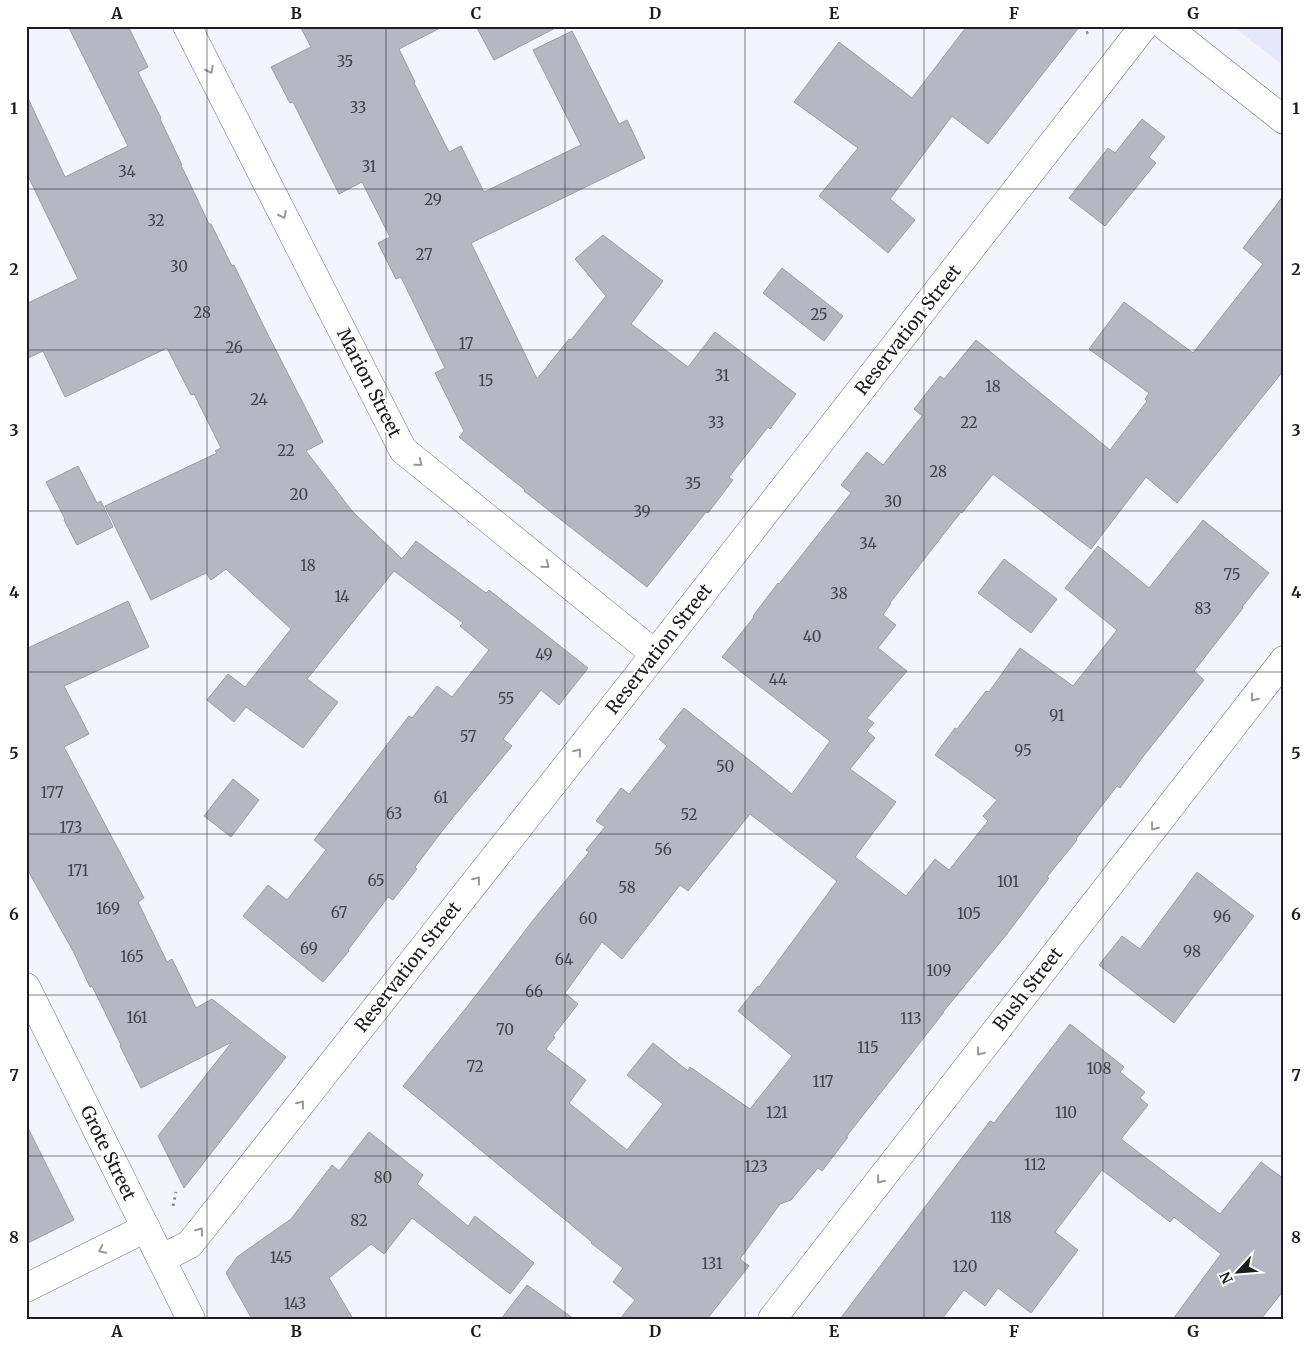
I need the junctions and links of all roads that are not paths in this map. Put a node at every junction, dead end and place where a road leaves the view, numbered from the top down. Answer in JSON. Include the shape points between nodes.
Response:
{"nodes":[{"id":1,"x":188,"y":26,"type":"edge"},
{"id":2,"x":1144,"y":26,"type":"edge"},
{"id":3,"x":1165,"y":26,"type":"edge"},
{"id":4,"x":1284,"y":120,"type":"edge"},
{"id":5,"x":655,"y":654,"type":"junction"},
{"id":6,"x":1284,"y":660,"type":"edge"},
{"id":7,"x":26,"y":988,"type":"edge"},
{"id":8,"x":146,"y":1228,"type":"junction"},
{"id":9,"x":161,"y":1259,"type":"junction"},
{"id":10,"x":26,"y":1288,"type":"edge"},
{"id":11,"x":191,"y":1319,"type":"edge"},
{"id":12,"x":772,"y":1319,"type":"edge"}],
"edges":[{"from":1,"to":5,"type":"street","name":"Marion Street","one_way":true,"via":[[403,450]]},
{"from":2,"to":5,"type":"street","name":"Reservation Street"},
{"from":3,"to":4,"type":"street"},
{"from":9,"to":5,"type":"street","name":"Reservation Street","one_way":true,"via":[[190,1244]]},
{"from":6,"to":12,"type":"street","name":"Bush Street","one_way":true},
{"from":7,"to":8,"type":"street","name":"Grote Street"},
{"from":8,"to":9,"type":"street","name":"Grote Street"},
{"from":8,"to":10,"type":"street","one_way":true},
{"from":9,"to":11,"type":"street","name":"Grote Street"}]}
